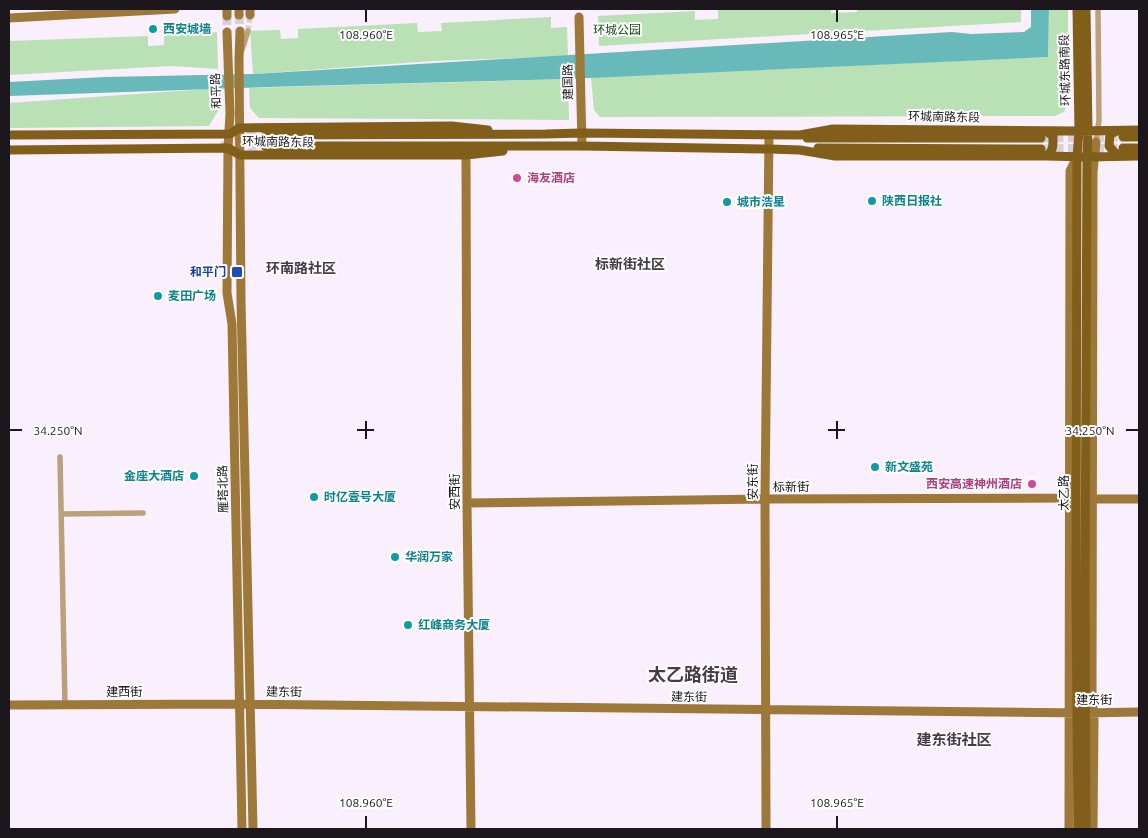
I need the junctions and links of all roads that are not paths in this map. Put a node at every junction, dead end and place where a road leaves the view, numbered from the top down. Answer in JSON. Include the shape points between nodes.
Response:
{"nodes":[{"id":1,"x":21,"y":9,"type":"edge"},
{"id":2,"x":175,"y":9,"type":"edge"},
{"id":3,"x":1077,"y":9,"type":"edge"},
{"id":4,"x":1086,"y":9,"type":"edge"},
{"id":5,"x":1098,"y":9,"type":"edge"},
{"id":6,"x":579,"y":17,"type":"dead end"},
{"id":7,"x":13,"y":18,"type":"edge"},
{"id":8,"x":244,"y":31,"type":"tunnel mouth"},
{"id":9,"x":227,"y":32,"type":"tunnel mouth"},
{"id":10,"x":239,"y":128,"type":"junction"},
{"id":11,"x":1093,"y":130,"type":"junction"},
{"id":12,"x":1139,"y":130,"type":"edge"},
{"id":13,"x":1078,"y":131,"type":"junction"},
{"id":14,"x":581,"y":133,"type":"junction"},
{"id":15,"x":1121,"y":133,"type":"junction"},
{"id":16,"x":230,"y":134,"type":"junction"},
{"id":17,"x":546,"y":134,"type":"junction"},
{"id":18,"x":1044,"y":134,"type":"junction"},
{"id":19,"x":9,"y":135,"type":"edge"},
{"id":20,"x":769,"y":135,"type":"junction"},
{"id":21,"x":266,"y":136,"type":"tunnel mouth"},
{"id":22,"x":1139,"y":137,"type":"edge"},
{"id":23,"x":1096,"y":142,"type":"joint"},
{"id":24,"x":265,"y":146,"type":"tunnel mouth"},
{"id":25,"x":548,"y":146,"type":"junction"},
{"id":26,"x":582,"y":146,"type":"junction"},
{"id":27,"x":228,"y":148,"type":"junction"},
{"id":28,"x":1139,"y":148,"type":"edge"},
{"id":29,"x":769,"y":149,"type":"junction"},
{"id":30,"x":9,"y":150,"type":"edge"},
{"id":31,"x":1044,"y":152,"type":"junction"},
{"id":32,"x":1122,"y":152,"type":"junction"},
{"id":33,"x":240,"y":155,"type":"junction"},
{"id":34,"x":466,"y":155,"type":"junction"},
{"id":35,"x":1139,"y":156,"type":"edge"},
{"id":36,"x":1086,"y":157,"type":"junction"},
{"id":37,"x":60,"y":457,"type":"dead end"},
{"id":38,"x":765,"y":499,"type":"junction"},
{"id":39,"x":1081,"y":499,"type":"junction"},
{"id":40,"x":1139,"y":499,"type":"edge"},
{"id":41,"x":467,"y":503,"type":"junction"},
{"id":42,"x":143,"y":513,"type":"dead end"},
{"id":43,"x":62,"y":514,"type":"junction"},
{"id":44,"x":239,"y":704,"type":"junction"},
{"id":45,"x":250,"y":704,"type":"junction"},
{"id":46,"x":9,"y":705,"type":"edge"},
{"id":47,"x":65,"y":705,"type":"junction"},
{"id":48,"x":470,"y":707,"type":"junction"},
{"id":49,"x":766,"y":710,"type":"junction"},
{"id":50,"x":1081,"y":712,"type":"junction"},
{"id":51,"x":1139,"y":712,"type":"edge"},
{"id":52,"x":242,"y":829,"type":"edge"},
{"id":53,"x":253,"y":829,"type":"edge"},
{"id":54,"x":472,"y":829,"type":"edge"},
{"id":55,"x":766,"y":829,"type":"edge"},
{"id":56,"x":1069,"y":829,"type":"edge"},
{"id":57,"x":1078,"y":829,"type":"edge"},
{"id":58,"x":1086,"y":829,"type":"edge"},
{"id":59,"x":1093,"y":829,"type":"edge"}],
"edges":[{"from":1,"to":7,"type":"street"},
{"from":2,"to":7,"type":"main road"},
{"from":3,"to":13,"type":"main road","name":"环城东路南段"},
{"from":4,"to":11,"type":"main road","name":"环城东路南段"},
{"from":5,"to":11,"type":"street","via":[[1099,120]]},
{"from":6,"to":14,"type":"main road","name":"建国路"},
{"from":8,"to":10,"type":"main road","name":"雁塔北路","via":[[239,59]]},
{"from":9,"to":16,"type":"main road","name":"和平路"},
{"from":10,"to":16,"type":"main road","name":"环城南路东段"},
{"from":10,"to":17,"type":"main road","name":"环城南路东段","via":[[452,126]]},
{"from":10,"to":33,"type":"main road","name":"雁塔北路"},
{"from":11,"to":13,"type":"main road","name":"环城南路东段"},
{"from":11,"to":15,"type":"main road","name":"环城南路东段"},
{"from":11,"to":23,"type":"street"},
{"from":11,"to":36,"type":"main road","name":"环城东路南段"},
{"from":12,"to":15,"type":"main road"},
{"from":13,"to":18,"type":"main road","name":"环城南路东段"},
{"from":13,"to":36,"type":"main road","name":"环城东路南段"},
{"from":14,"to":17,"type":"main road","name":"环城南路东段"},
{"from":14,"to":20,"type":"main road","name":"环城南路东段"},
{"from":14,"to":26,"type":"main road","name":"建国路"},
{"from":15,"to":22,"type":"main road"},
{"from":15,"to":32,"type":"main road","via":[[1110,134],[1109,146],[1115,153]]},
{"from":16,"to":19,"type":"main road","name":"环城南路东段"},
{"from":16,"to":27,"type":"main road","name":"和平路"},
{"from":17,"to":21,"type":"main road","name":"环城南路东段"},
{"from":18,"to":20,"type":"main road","name":"环城南路东段","via":[[833,128],[800,136]]},
{"from":18,"to":31,"type":"main road","via":[[1053,136],[1053,150],[1051,154]]},
{"from":20,"to":29,"type":"main road","name":"安东街"},
{"from":23,"to":36,"type":"main road"},
{"from":24,"to":25,"type":"main road","name":"环城南路东段"},
{"from":25,"to":26,"type":"main road","name":"环城南路东段"},
{"from":25,"to":34,"type":"main road","name":"环城南路东段"},
{"from":26,"to":29,"type":"main road","name":"环城南路东段"},
{"from":27,"to":30,"type":"main road","name":"环城南路东段"},
{"from":27,"to":33,"type":"main road","name":"环城南路东段"},
{"from":27,"to":44,"type":"main road","name":"雁塔北路","via":[[227,293],[232,324]]},
{"from":28,"to":32,"type":"main road"},
{"from":29,"to":31,"type":"main road","name":"环城南路东段","via":[[835,156]]},
{"from":29,"to":38,"type":"main road","name":"安东街"},
{"from":31,"to":36,"type":"main road","name":"环城南路东段"},
{"from":32,"to":35,"type":"main road"},
{"from":32,"to":36,"type":"main road","name":"环城南路东段"},
{"from":33,"to":34,"type":"main road","name":"环城南路东段"},
{"from":33,"to":45,"type":"main road","name":"雁塔北路"},
{"from":34,"to":41,"type":"main road","name":"安西街"},
{"from":36,"to":39,"type":"main road","name":"太乙路"},
{"from":36,"to":39,"type":"main road","via":[[1093,181]]},
{"from":37,"to":43,"type":"street"},
{"from":38,"to":39,"type":"main road","name":"标新街"},
{"from":38,"to":41,"type":"main road","name":"标新街"},
{"from":38,"to":49,"type":"main road","name":"安东街"},
{"from":39,"to":40,"type":"main road","name":"标新街"},
{"from":39,"to":50,"type":"main road","name":"太乙路"},
{"from":39,"to":50,"type":"main road"},
{"from":41,"to":48,"type":"main road","name":"安西街"},
{"from":42,"to":43,"type":"street"},
{"from":43,"to":47,"type":"street"},
{"from":44,"to":45,"type":"main road","name":"建东街"},
{"from":44,"to":47,"type":"main road","name":"建西街"},
{"from":44,"to":52,"type":"main road","name":"雁塔北路"},
{"from":45,"to":48,"type":"main road","name":"建东街"},
{"from":45,"to":53,"type":"main road","name":"雁塔北路"},
{"from":46,"to":47,"type":"main road","name":"建西街"},
{"from":48,"to":49,"type":"main road","name":"建东街"},
{"from":48,"to":54,"type":"main road","name":"安西街"},
{"from":49,"to":50,"type":"main road","name":"建东街"},
{"from":49,"to":55,"type":"main road","name":"安东街"},
{"from":50,"to":51,"type":"main road","name":"建东街"},
{"from":50,"to":56,"type":"main road"},
{"from":50,"to":57,"type":"main road","name":"太乙路"},
{"from":50,"to":58,"type":"main road","name":"太乙路"},
{"from":50,"to":59,"type":"main road"}]}
